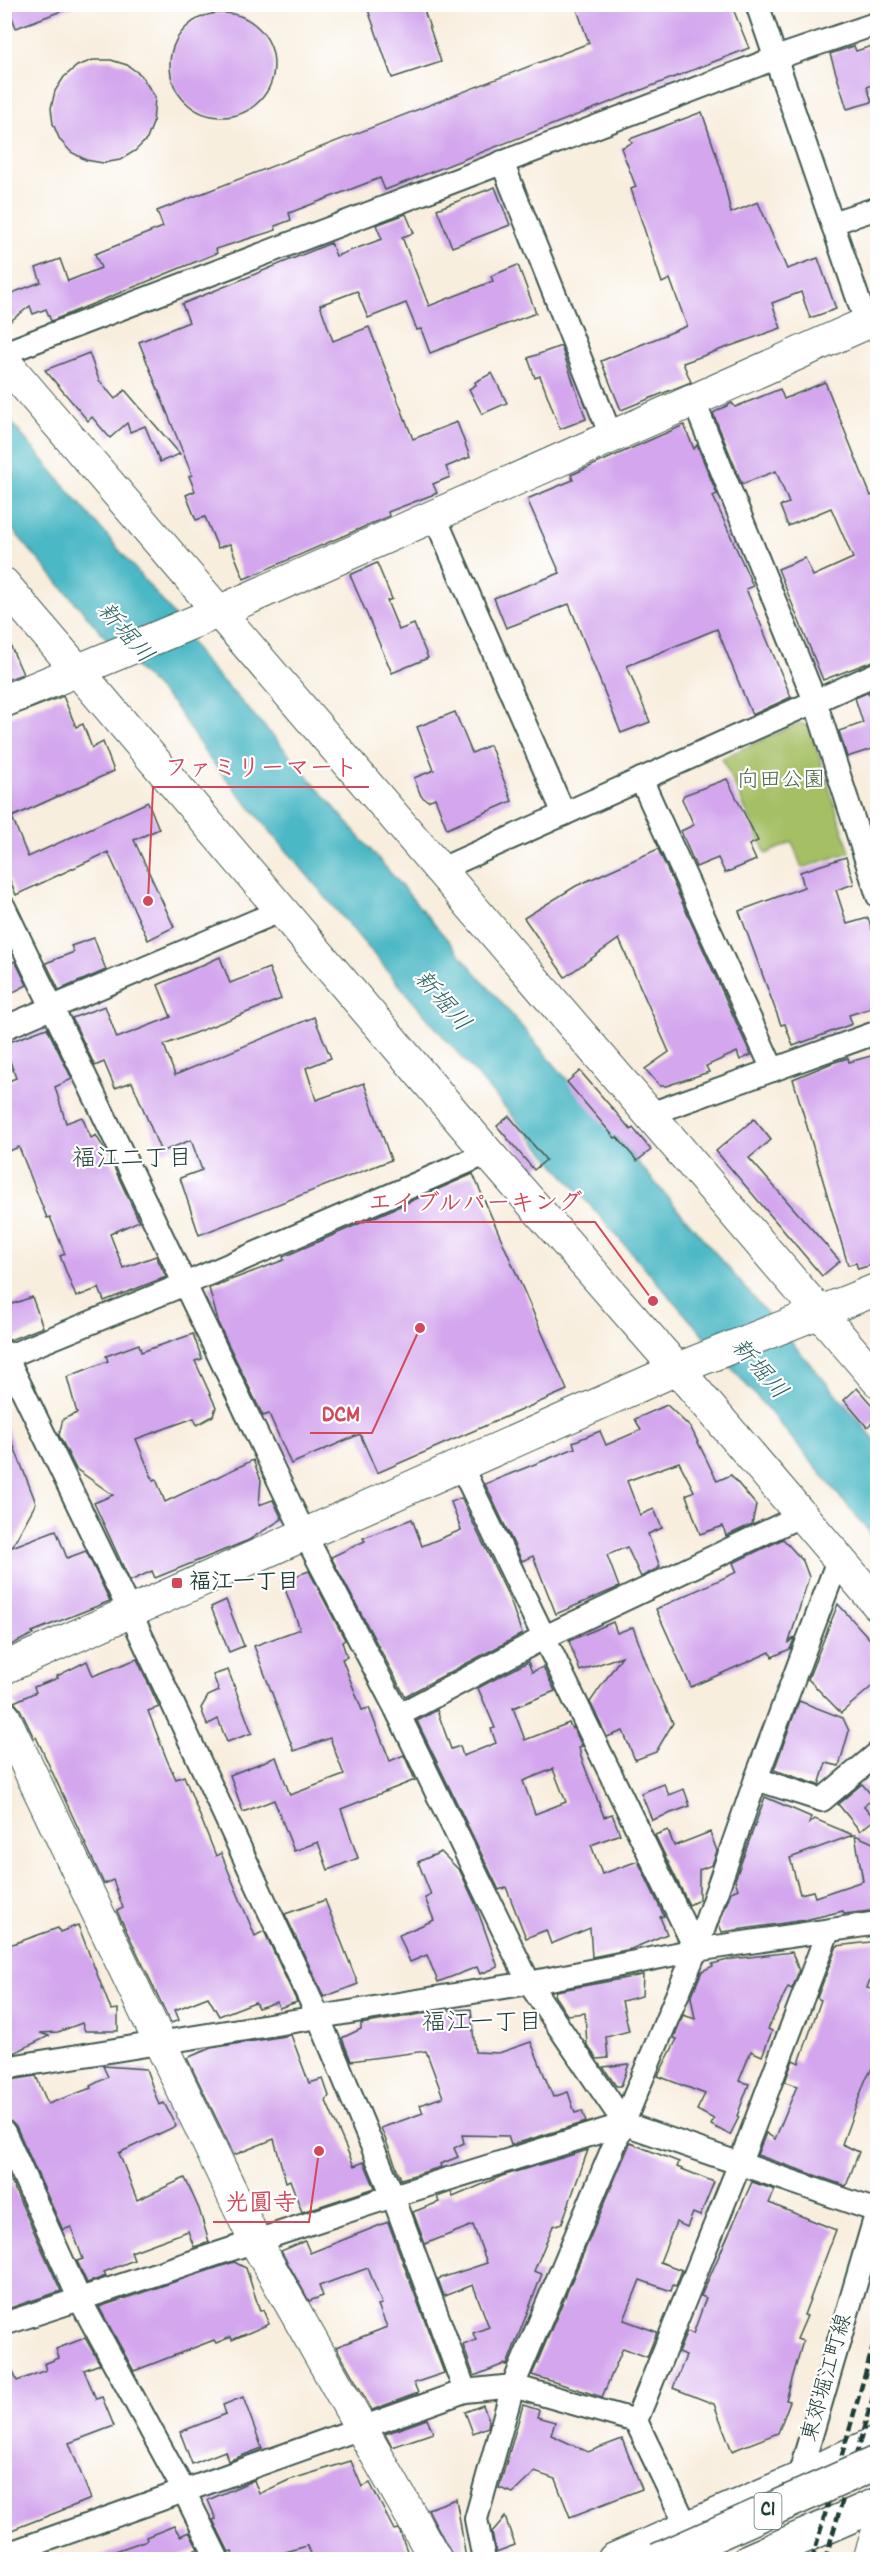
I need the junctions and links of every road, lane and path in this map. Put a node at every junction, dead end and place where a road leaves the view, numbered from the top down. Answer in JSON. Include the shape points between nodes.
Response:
{"nodes":[{"id":1,"x":757,"y":4,"type":"edge"},
{"id":2,"x":878,"y":23,"type":"edge"},
{"id":3,"x":776,"y":58,"type":"junction"},
{"id":4,"x":502,"y":162,"type":"junction"},
{"id":5,"x":878,"y":208,"type":"edge"},
{"id":6,"x":832,"y":223,"type":"junction"},
{"id":7,"x":872,"y":320,"type":"edge"},
{"id":8,"x":4,"y":353,"type":"edge"},
{"id":9,"x":4,"y":361,"type":"edge"},
{"id":10,"x":693,"y":399,"type":"junction"},
{"id":11,"x":611,"y":436,"type":"junction"},
{"id":12,"x":434,"y":515,"type":"junction"},
{"id":13,"x":4,"y":584,"type":"edge"},
{"id":14,"x":210,"y":615,"type":"junction"},
{"id":15,"x":84,"y":667,"type":"junction"},
{"id":16,"x":878,"y":673,"type":"edge"},
{"id":17,"x":4,"y":701,"type":"edge"},
{"id":18,"x":815,"y":701,"type":"junction"},
{"id":19,"x":641,"y":779,"type":"junction"},
{"id":20,"x":564,"y":814,"type":"junction"},
{"id":21,"x":440,"y":870,"type":"junction"},
{"id":22,"x":878,"y":896,"type":"edge"},
{"id":23,"x":4,"y":907,"type":"edge"},
{"id":24,"x":282,"y":910,"type":"junction"},
{"id":25,"x":54,"y":1007,"type":"junction"},
{"id":26,"x":4,"y":1028,"type":"edge"},
{"id":27,"x":878,"y":1032,"type":"edge"},
{"id":28,"x":773,"y":1070,"type":"junction"},
{"id":29,"x":650,"y":1114,"type":"junction"},
{"id":30,"x":488,"y":1153,"type":"junction"},
{"id":31,"x":185,"y":1284,"type":"junction"},
{"id":32,"x":878,"y":1289,"type":"edge"},
{"id":33,"x":820,"y":1311,"type":"junction"},
{"id":34,"x":5,"y":1356,"type":"edge"},
{"id":35,"x":677,"y":1369,"type":"junction"},
{"id":36,"x":878,"y":1382,"type":"edge"},
{"id":37,"x":461,"y":1466,"type":"junction"},
{"id":38,"x":800,"y":1516,"type":"junction"},
{"id":39,"x":305,"y":1535,"type":"junction"},
{"id":40,"x":838,"y":1560,"type":"junction"},
{"id":41,"x":878,"y":1605,"type":"edge"},
{"id":42,"x":131,"y":1614,"type":"junction"},
{"id":43,"x":545,"y":1637,"type":"junction"},
{"id":44,"x":4,"y":1668,"type":"edge"},
{"id":45,"x":399,"y":1715,"type":"junction"},
{"id":46,"x":4,"y":1717,"type":"edge"},
{"id":47,"x":878,"y":1753,"type":"edge"},
{"id":48,"x":756,"y":1779,"type":"junction"},
{"id":49,"x":878,"y":1923,"type":"edge"},
{"id":50,"x":828,"y":1930,"type":"junction"},
{"id":51,"x":696,"y":1950,"type":"junction"},
{"id":52,"x":529,"y":1983,"type":"junction"},
{"id":53,"x":318,"y":2016,"type":"junction"},
{"id":54,"x":161,"y":2043,"type":"junction"},
{"id":55,"x":4,"y":2068,"type":"edge"},
{"id":56,"x":625,"y":2124,"type":"junction"},
{"id":57,"x":4,"y":2132,"type":"edge"},
{"id":58,"x":740,"y":2163,"type":"junction"},
{"id":59,"x":393,"y":2196,"type":"junction"},
{"id":60,"x":877,"y":2209,"type":"edge"},
{"id":61,"x":255,"y":2241,"type":"junction"},
{"id":62,"x":80,"y":2300,"type":"junction"},
{"id":63,"x":4,"y":2324,"type":"edge"},
{"id":64,"x":513,"y":2386,"type":"junction"},
{"id":65,"x":465,"y":2391,"type":"junction"},
{"id":66,"x":636,"y":2421,"type":"junction"},
{"id":67,"x":362,"y":2429,"type":"junction"},
{"id":68,"x":878,"y":2442,"type":"edge"},
{"id":69,"x":878,"y":2462,"type":"edge"},
{"id":70,"x":798,"y":2480,"type":"junction"},
{"id":71,"x":183,"y":2489,"type":"junction"},
{"id":72,"x":878,"y":2504,"type":"edge"},
{"id":73,"x":687,"y":2527,"type":"junction"},
{"id":74,"x":878,"y":2531,"type":"edge"},
{"id":75,"x":778,"y":2553,"type":"edge"},
{"id":76,"x":4,"y":2555,"type":"edge"},
{"id":77,"x":6,"y":2559,"type":"edge"},
{"id":78,"x":218,"y":2559,"type":"edge"},
{"id":79,"x":436,"y":2559,"type":"edge"},
{"id":80,"x":484,"y":2559,"type":"edge"},
{"id":81,"x":614,"y":2559,"type":"edge"},
{"id":82,"x":658,"y":2559,"type":"edge"},
{"id":83,"x":750,"y":2559,"type":"edge"},
{"id":84,"x":869,"y":2559,"type":"edge"}],
"edges":[{"from":1,"to":3,"type":"street"},
{"from":2,"to":3,"type":"street"},
{"from":3,"to":4,"type":"street"},
{"from":3,"to":6,"type":"street"},
{"from":4,"to":8,"type":"street"},
{"from":4,"to":11,"type":"street"},
{"from":5,"to":6,"type":"street"},
{"from":6,"to":7,"type":"street"},
{"from":7,"to":10,"type":"street"},
{"from":9,"to":14,"type":"street"},
{"from":10,"to":11,"type":"street"},
{"from":10,"to":18,"type":"street"},
{"from":11,"to":12,"type":"street"},
{"from":12,"to":14,"type":"street"},
{"from":12,"to":20,"type":"street"},
{"from":13,"to":15,"type":"street"},
{"from":14,"to":15,"type":"street"},
{"from":14,"to":21,"type":"street"},
{"from":15,"to":17,"type":"street"},
{"from":15,"to":24,"type":"street"},
{"from":16,"to":18,"type":"street"},
{"from":18,"to":19,"type":"street"},
{"from":18,"to":22,"type":"street"},
{"from":19,"to":20,"type":"street"},
{"from":19,"to":28,"type":"street"},
{"from":20,"to":21,"type":"street"},
{"from":21,"to":29,"type":"street"},
{"from":23,"to":25,"type":"street"},
{"from":24,"to":25,"type":"street"},
{"from":24,"to":30,"type":"street"},
{"from":25,"to":26,"type":"street"},
{"from":25,"to":31,"type":"street"},
{"from":27,"to":28,"type":"street"},
{"from":28,"to":29,"type":"street"},
{"from":29,"to":33,"type":"street"},
{"from":30,"to":31,"type":"street"},
{"from":30,"to":35,"type":"street"},
{"from":31,"to":34,"type":"street"},
{"from":31,"to":39,"type":"street"},
{"from":32,"to":33,"type":"street"},
{"from":33,"to":35,"type":"street"},
{"from":33,"to":36,"type":"street"},
{"from":34,"to":42,"type":"street"},
{"from":35,"to":37,"type":"street"},
{"from":35,"to":38,"type":"street"},
{"from":37,"to":39,"type":"street"},
{"from":37,"to":43,"type":"street"},
{"from":38,"to":40,"type":"street"},
{"from":38,"to":43,"type":"street"},
{"from":39,"to":42,"type":"street"},
{"from":39,"to":45,"type":"street"},
{"from":40,"to":41,"type":"street"},
{"from":40,"to":48,"type":"street"},
{"from":42,"to":44,"type":"street"},
{"from":42,"to":53,"type":"street"},
{"from":43,"to":45,"type":"street"},
{"from":43,"to":51,"type":"street"},
{"from":45,"to":52,"type":"street"},
{"from":46,"to":54,"type":"street"},
{"from":47,"to":48,"type":"street","via":[[822,1800]]},
{"from":48,"to":51,"type":"street"},
{"from":49,"to":50,"type":"street"},
{"from":50,"to":51,"type":"street"},
{"from":50,"to":58,"type":"street"},
{"from":51,"to":52,"type":"street"},
{"from":51,"to":56,"type":"street"},
{"from":52,"to":53,"type":"street"},
{"from":52,"to":56,"type":"street"},
{"from":53,"to":54,"type":"street"},
{"from":53,"to":59,"type":"street"},
{"from":54,"to":55,"type":"street"},
{"from":54,"to":61,"type":"street"},
{"from":56,"to":58,"type":"street"},
{"from":56,"to":59,"type":"street"},
{"from":56,"to":64,"type":"street"},
{"from":57,"to":62,"type":"street"},
{"from":58,"to":60,"type":"street"},
{"from":58,"to":66,"type":"street"},
{"from":59,"to":61,"type":"street"},
{"from":59,"to":65,"type":"street"},
{"from":60,"to":70,"type":"street","name":"東郊堀江町線"},
{"from":61,"to":62,"type":"street"},
{"from":61,"to":67,"type":"street"},
{"from":62,"to":63,"type":"street"},
{"from":62,"to":71,"type":"street"},
{"from":64,"to":65,"type":"street"},
{"from":64,"to":66,"type":"street"},
{"from":64,"to":80,"type":"street","via":[[476,2519]]},
{"from":65,"to":67,"type":"street"},
{"from":66,"to":73,"type":"street"},
{"from":67,"to":71,"type":"street"},
{"from":67,"to":79,"type":"street"},
{"from":68,"to":70,"type":"main road"},
{"from":69,"to":82,"type":"main road","number":"C1","bridge":true},
{"from":70,"to":73,"type":"main road"},
{"from":71,"to":76,"type":"street"},
{"from":71,"to":78,"type":"street"},
{"from":72,"to":75,"type":"main road"},
{"from":73,"to":81,"type":"main road"},
{"from":74,"to":84,"type":"street"},
{"from":75,"to":83,"type":"main road"},
{"from":76,"to":77,"type":"street"}]}
